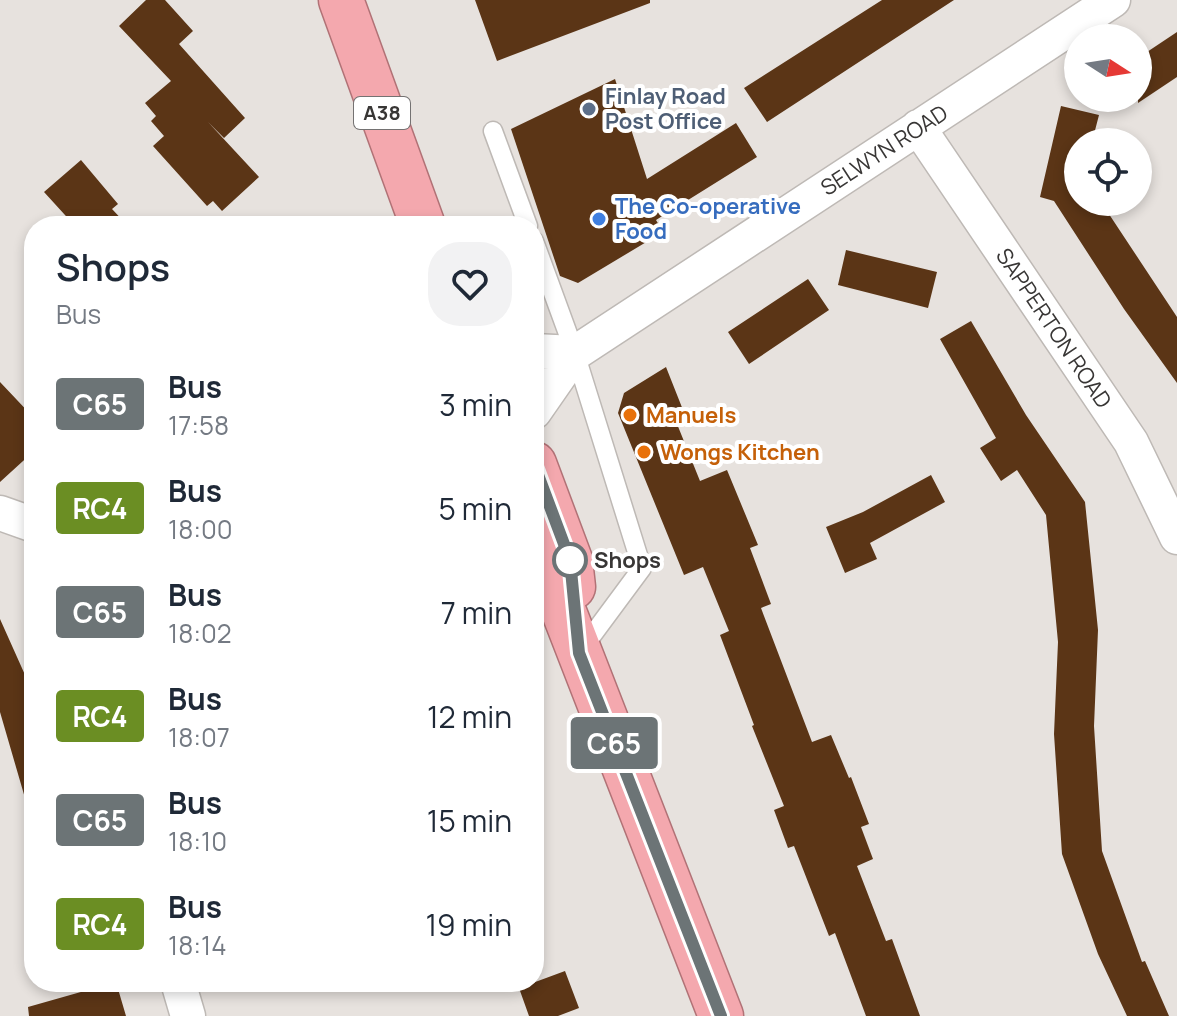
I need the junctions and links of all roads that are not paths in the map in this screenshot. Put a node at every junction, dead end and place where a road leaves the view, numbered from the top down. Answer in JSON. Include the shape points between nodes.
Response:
{"nodes":[{"id":1,"x":341,"y":0,"type":"edge"},
{"id":2,"x":1113,"y":0,"type":"edge"},
{"id":3,"x":918,"y":127,"type":"junction"},
{"id":4,"x":493,"y":131,"type":"dead end"},
{"id":5,"x":419,"y":216,"type":"edge"},
{"id":6,"x":524,"y":216,"type":"edge"},
{"id":7,"x":544,"y":268,"type":"edge"},
{"id":8,"x":544,"y":351,"type":"edge"},
{"id":9,"x":575,"y":353,"type":"junction"},
{"id":10,"x":544,"y":398,"type":"edge"},
{"id":11,"x":544,"y":490,"type":"edge"},
{"id":12,"x":0,"y":513,"type":"edge"},
{"id":13,"x":24,"y":521,"type":"edge"},
{"id":14,"x":1177,"y":537,"type":"edge"},
{"id":15,"x":544,"y":564,"type":"edge"},
{"id":16,"x":579,"y":653,"type":"junction"},
{"id":17,"x":181,"y":992,"type":"edge"},
{"id":18,"x":188,"y":1016,"type":"edge"},
{"id":19,"x":721,"y":1016,"type":"edge"}],
"edges":[{"from":1,"to":5,"type":"highway","number":"A38"},
{"from":2,"to":3,"type":"street","name":"SELWYN ROAD"},
{"from":3,"to":9,"type":"street","name":"SELWYN ROAD"},
{"from":3,"to":14,"type":"street","name":"SAPPERTON ROAD","via":[[1131,442]]},
{"from":4,"to":6,"type":"lane"},
{"from":7,"to":9,"type":"lane"},
{"from":8,"to":9,"type":"street"},
{"from":9,"to":10,"type":"street","name":"SELWYN ROAD"},
{"from":9,"to":16,"type":"lane","via":[[642,568]]},
{"from":11,"to":16,"type":"highway","via":[[570,560]]},
{"from":12,"to":13,"type":"street"},
{"from":15,"to":16,"type":"highway"},
{"from":16,"to":19,"type":"highway"},
{"from":17,"to":18,"type":"street"}]}
